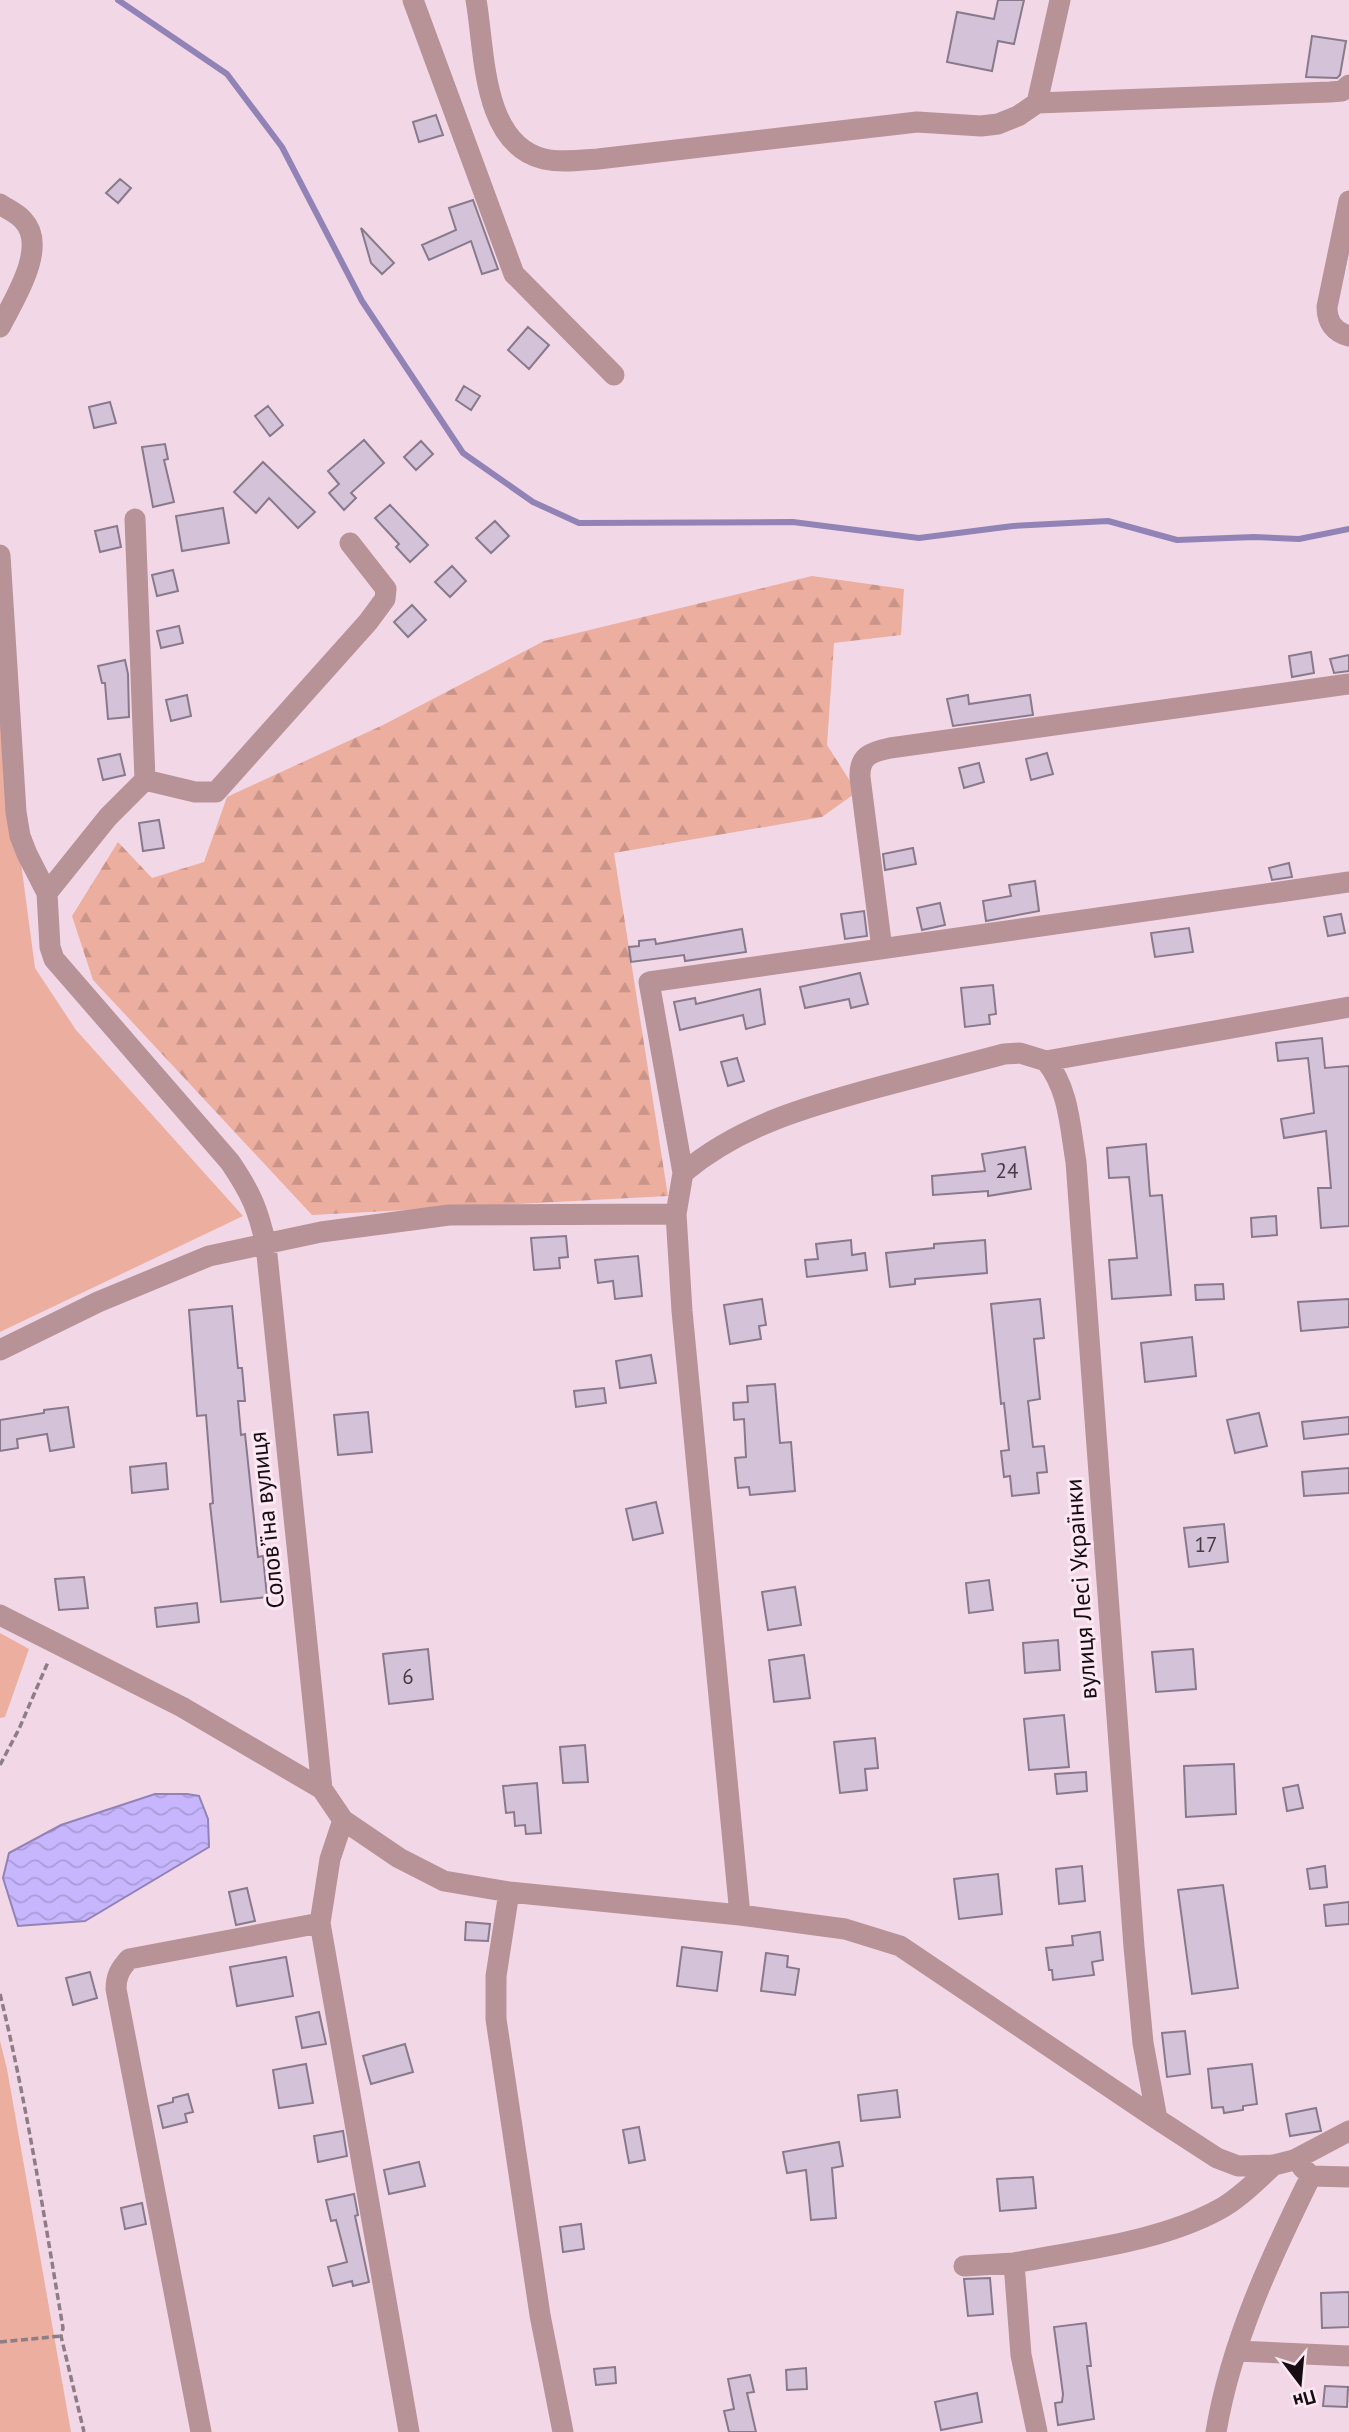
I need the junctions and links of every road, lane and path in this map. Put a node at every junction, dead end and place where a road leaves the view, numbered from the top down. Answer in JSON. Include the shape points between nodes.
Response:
{"nodes":[{"id":1,"x":413,"y":0,"type":"edge"},
{"id":2,"x":476,"y":0,"type":"edge"},
{"id":3,"x":1060,"y":0,"type":"edge"},
{"id":4,"x":1349,"y":85,"type":"edge"},
{"id":5,"x":1037,"y":103,"type":"junction"},
{"id":6,"x":1349,"y":201,"type":"edge"},
{"id":7,"x":0,"y":204,"type":"edge"},
{"id":8,"x":0,"y":327,"type":"edge"},
{"id":9,"x":1349,"y":335,"type":"edge"},
{"id":10,"x":614,"y":375,"type":"dead end"},
{"id":11,"x":135,"y":519,"type":"dead end"},
{"id":12,"x":350,"y":543,"type":"dead end"},
{"id":13,"x":0,"y":555,"type":"edge"},
{"id":14,"x":1349,"y":684,"type":"edge"},
{"id":15,"x":145,"y":780,"type":"junction"},
{"id":16,"x":1349,"y":882,"type":"edge"},
{"id":17,"x":47,"y":893,"type":"junction"},
{"id":18,"x":882,"y":949,"type":"junction"},
{"id":19,"x":1349,"y":1007,"type":"edge"},
{"id":20,"x":1046,"y":1061,"type":"junction"},
{"id":21,"x":683,"y":1173,"type":"junction"},
{"id":22,"x":676,"y":1214,"type":"junction"},
{"id":23,"x":266,"y":1245,"type":"junction"},
{"id":24,"x":0,"y":1350,"type":"edge"},
{"id":25,"x":0,"y":1615,"type":"edge"},
{"id":26,"x":56,"y":1644,"type":"junction"},
{"id":27,"x":0,"y":1765,"type":"edge"},
{"id":28,"x":322,"y":1789,"type":"junction"},
{"id":29,"x":344,"y":1820,"type":"junction"},
{"id":30,"x":509,"y":1892,"type":"junction"},
{"id":31,"x":740,"y":1915,"type":"junction"},
{"id":32,"x":320,"y":1923,"type":"junction"},
{"id":33,"x":0,"y":1994,"type":"edge"},
{"id":34,"x":2,"y":2009,"type":"edge"},
{"id":35,"x":1157,"y":2119,"type":"junction"},
{"id":36,"x":1349,"y":2131,"type":"edge"},
{"id":37,"x":1284,"y":2162,"type":"junction"},
{"id":38,"x":1311,"y":2176,"type":"junction"},
{"id":39,"x":1349,"y":2177,"type":"edge"},
{"id":40,"x":1014,"y":2263,"type":"junction"},
{"id":41,"x":964,"y":2266,"type":"dead end"},
{"id":42,"x":61,"y":2336,"type":"junction"},
{"id":43,"x":0,"y":2342,"type":"edge"},
{"id":44,"x":1236,"y":2351,"type":"junction"},
{"id":45,"x":1349,"y":2356,"type":"edge"},
{"id":46,"x":84,"y":2432,"type":"edge"},
{"id":47,"x":201,"y":2432,"type":"edge"},
{"id":48,"x":410,"y":2432,"type":"edge"},
{"id":49,"x":563,"y":2432,"type":"edge"},
{"id":50,"x":1037,"y":2432,"type":"edge"},
{"id":51,"x":1216,"y":2432,"type":"edge"}],
"edges":[{"from":1,"to":10,"type":"street","via":[[514,274]]},
{"from":2,"to":5,"type":"street","via":[[492,103],[516,143],[542,159],[598,159],[917,122],[981,126],[1018,116]]},
{"from":3,"to":5,"type":"street"},
{"from":4,"to":5,"type":"street","via":[[1331,92]]},
{"from":6,"to":9,"type":"street","via":[[1326,307],[1329,323]]},
{"from":7,"to":8,"type":"street","via":[[24,220],[32,252],[26,275]]},
{"from":11,"to":15,"type":"street"},
{"from":12,"to":15,"type":"street","via":[[386,589],[386,599],[368,622],[216,792]]},
{"from":13,"to":17,"type":"street","via":[[16,812],[20,836]]},
{"from":14,"to":18,"type":"street","via":[[868,754],[859,768]]},
{"from":15,"to":17,"type":"street","via":[[108,817]]},
{"from":16,"to":18,"type":"street"},
{"from":17,"to":23,"type":"street","name":"Соловʼїна вулиця","via":[[54,959],[230,1162],[258,1209]]},
{"from":18,"to":21,"type":"street","via":[[649,982]]},
{"from":19,"to":20,"type":"street"},
{"from":20,"to":21,"type":"street","via":[[1020,1053],[1004,1054],[807,1106],[754,1127]]},
{"from":20,"to":35,"type":"street","name":"вулиця Лесі Українки","via":[[1058,1075],[1067,1105],[1076,1162],[1133,1933],[1143,2043]]},
{"from":21,"to":22,"type":"street"},
{"from":22,"to":23,"type":"street","via":[[449,1215],[321,1232]]},
{"from":22,"to":31,"type":"street"},
{"from":23,"to":24,"type":"street","via":[[209,1256],[98,1302]]},
{"from":23,"to":28,"type":"street","name":"Соловʼїна вулиця"},
{"from":25,"to":26,"type":"street"},
{"from":26,"to":27,"type":"path"},
{"from":26,"to":28,"type":"street","via":[[183,1707]]},
{"from":28,"to":29,"type":"street"},
{"from":29,"to":30,"type":"street","via":[[399,1858],[444,1881]]},
{"from":29,"to":32,"type":"street","via":[[330,1859]]},
{"from":30,"to":31,"type":"street"},
{"from":30,"to":49,"type":"street","via":[[496,1976],[496,2019],[540,2315]]},
{"from":31,"to":35,"type":"street","via":[[845,1930],[901,1946]]},
{"from":32,"to":47,"type":"street","via":[[129,1959],[116,1979]]},
{"from":32,"to":48,"type":"street"},
{"from":33,"to":34,"type":"path"},
{"from":34,"to":42,"type":"path","via":[[17,2063],[41,2196]]},
{"from":35,"to":37,"type":"street","via":[[1217,2158],[1238,2166]]},
{"from":36,"to":37,"type":"street"},
{"from":37,"to":38,"type":"street"},
{"from":37,"to":40,"type":"street","via":[[1233,2201],[1185,2225]]},
{"from":38,"to":39,"type":"street"},
{"from":38,"to":44,"type":"street","via":[[1269,2260]]},
{"from":40,"to":41,"type":"street"},
{"from":40,"to":50,"type":"street","via":[[1021,2355]]},
{"from":42,"to":43,"type":"path"},
{"from":42,"to":46,"type":"path"},
{"from":44,"to":45,"type":"street"},
{"from":44,"to":51,"type":"street"}]}
